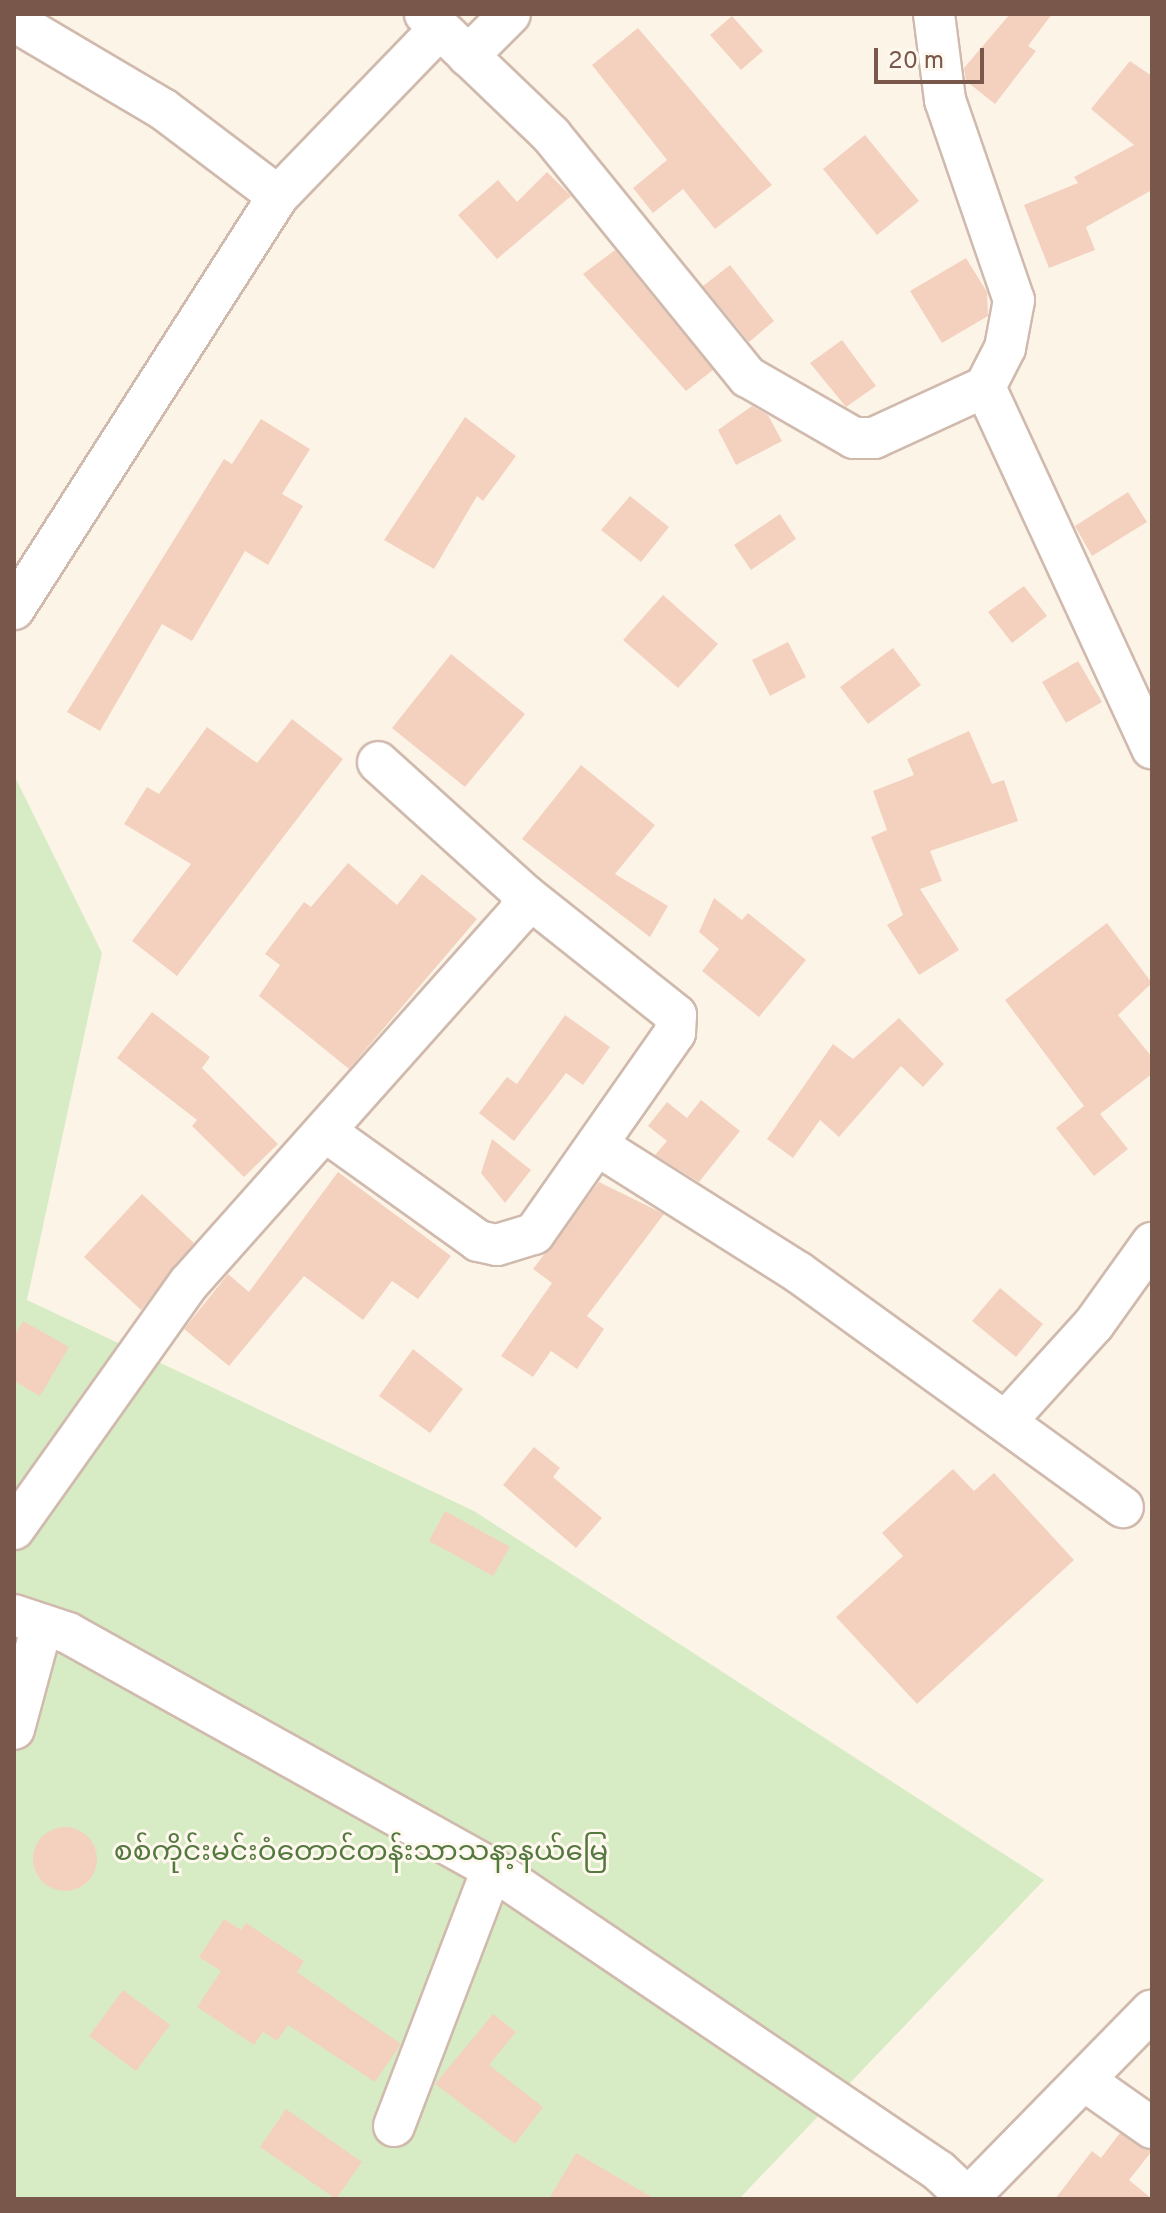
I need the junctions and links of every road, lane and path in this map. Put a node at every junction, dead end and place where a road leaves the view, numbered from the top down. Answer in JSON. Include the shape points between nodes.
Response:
{"nodes":[{"id":1,"x":510,"y":14,"type":"edge"},
{"id":2,"x":934,"y":14,"type":"edge"},
{"id":3,"x":14,"y":21,"type":"edge"},
{"id":4,"x":432,"y":21,"type":"edge"},
{"id":5,"x":468,"y":56,"type":"junction"},
{"id":6,"x":278,"y":196,"type":"junction"},
{"id":7,"x":985,"y":387,"type":"junction"},
{"id":8,"x":14,"y":609,"type":"edge"},
{"id":9,"x":1152,"y":748,"type":"edge"},
{"id":10,"x":378,"y":762,"type":"dead end"},
{"id":11,"x":525,"y":895,"type":"junction"},
{"id":12,"x":326,"y":1132,"type":"junction"},
{"id":13,"x":597,"y":1145,"type":"junction"},
{"id":14,"x":1152,"y":1243,"type":"edge"},
{"id":15,"x":1006,"y":1421,"type":"junction"},
{"id":16,"x":1123,"y":1507,"type":"dead end"},
{"id":17,"x":14,"y":1529,"type":"edge"},
{"id":18,"x":28,"y":1620,"type":"edge"},
{"id":19,"x":14,"y":1729,"type":"edge"},
{"id":20,"x":492,"y":1869,"type":"junction"},
{"id":21,"x":1152,"y":2010,"type":"edge"},
{"id":22,"x":1085,"y":2081,"type":"junction"},
{"id":23,"x":394,"y":2126,"type":"dead end"},
{"id":24,"x":1152,"y":2128,"type":"edge"},
{"id":25,"x":968,"y":2198,"type":"edge"}],
"edges":[{"from":1,"to":5,"type":"street"},
{"from":2,"to":7,"type":"street","via":[[945,100],[1014,300],[1005,348]]},
{"from":3,"to":6,"type":"street","via":[[163,109]]},
{"from":4,"to":5,"type":"street"},
{"from":4,"to":6,"type":"street"},
{"from":5,"to":7,"type":"street","via":[[551,135],[748,377],[854,438],[874,438]]},
{"from":6,"to":8,"type":"street"},
{"from":7,"to":9,"type":"street"},
{"from":10,"to":11,"type":"street"},
{"from":11,"to":12,"type":"street","via":[[494,948]]},
{"from":11,"to":13,"type":"street","via":[[676,1015],[675,1033]]},
{"from":12,"to":13,"type":"street","via":[[478,1241],[497,1245],[534,1234]]},
{"from":12,"to":17,"type":"street","via":[[189,1283]]},
{"from":13,"to":15,"type":"street","via":[[798,1272]]},
{"from":14,"to":15,"type":"street","via":[[1094,1324]]},
{"from":15,"to":16,"type":"street"},
{"from":18,"to":19,"type":"street"},
{"from":18,"to":20,"type":"street"},
{"from":20,"to":23,"type":"street"},
{"from":20,"to":25,"type":"street"},
{"from":21,"to":22,"type":"street"},
{"from":22,"to":24,"type":"street"},
{"from":22,"to":25,"type":"street"}]}
